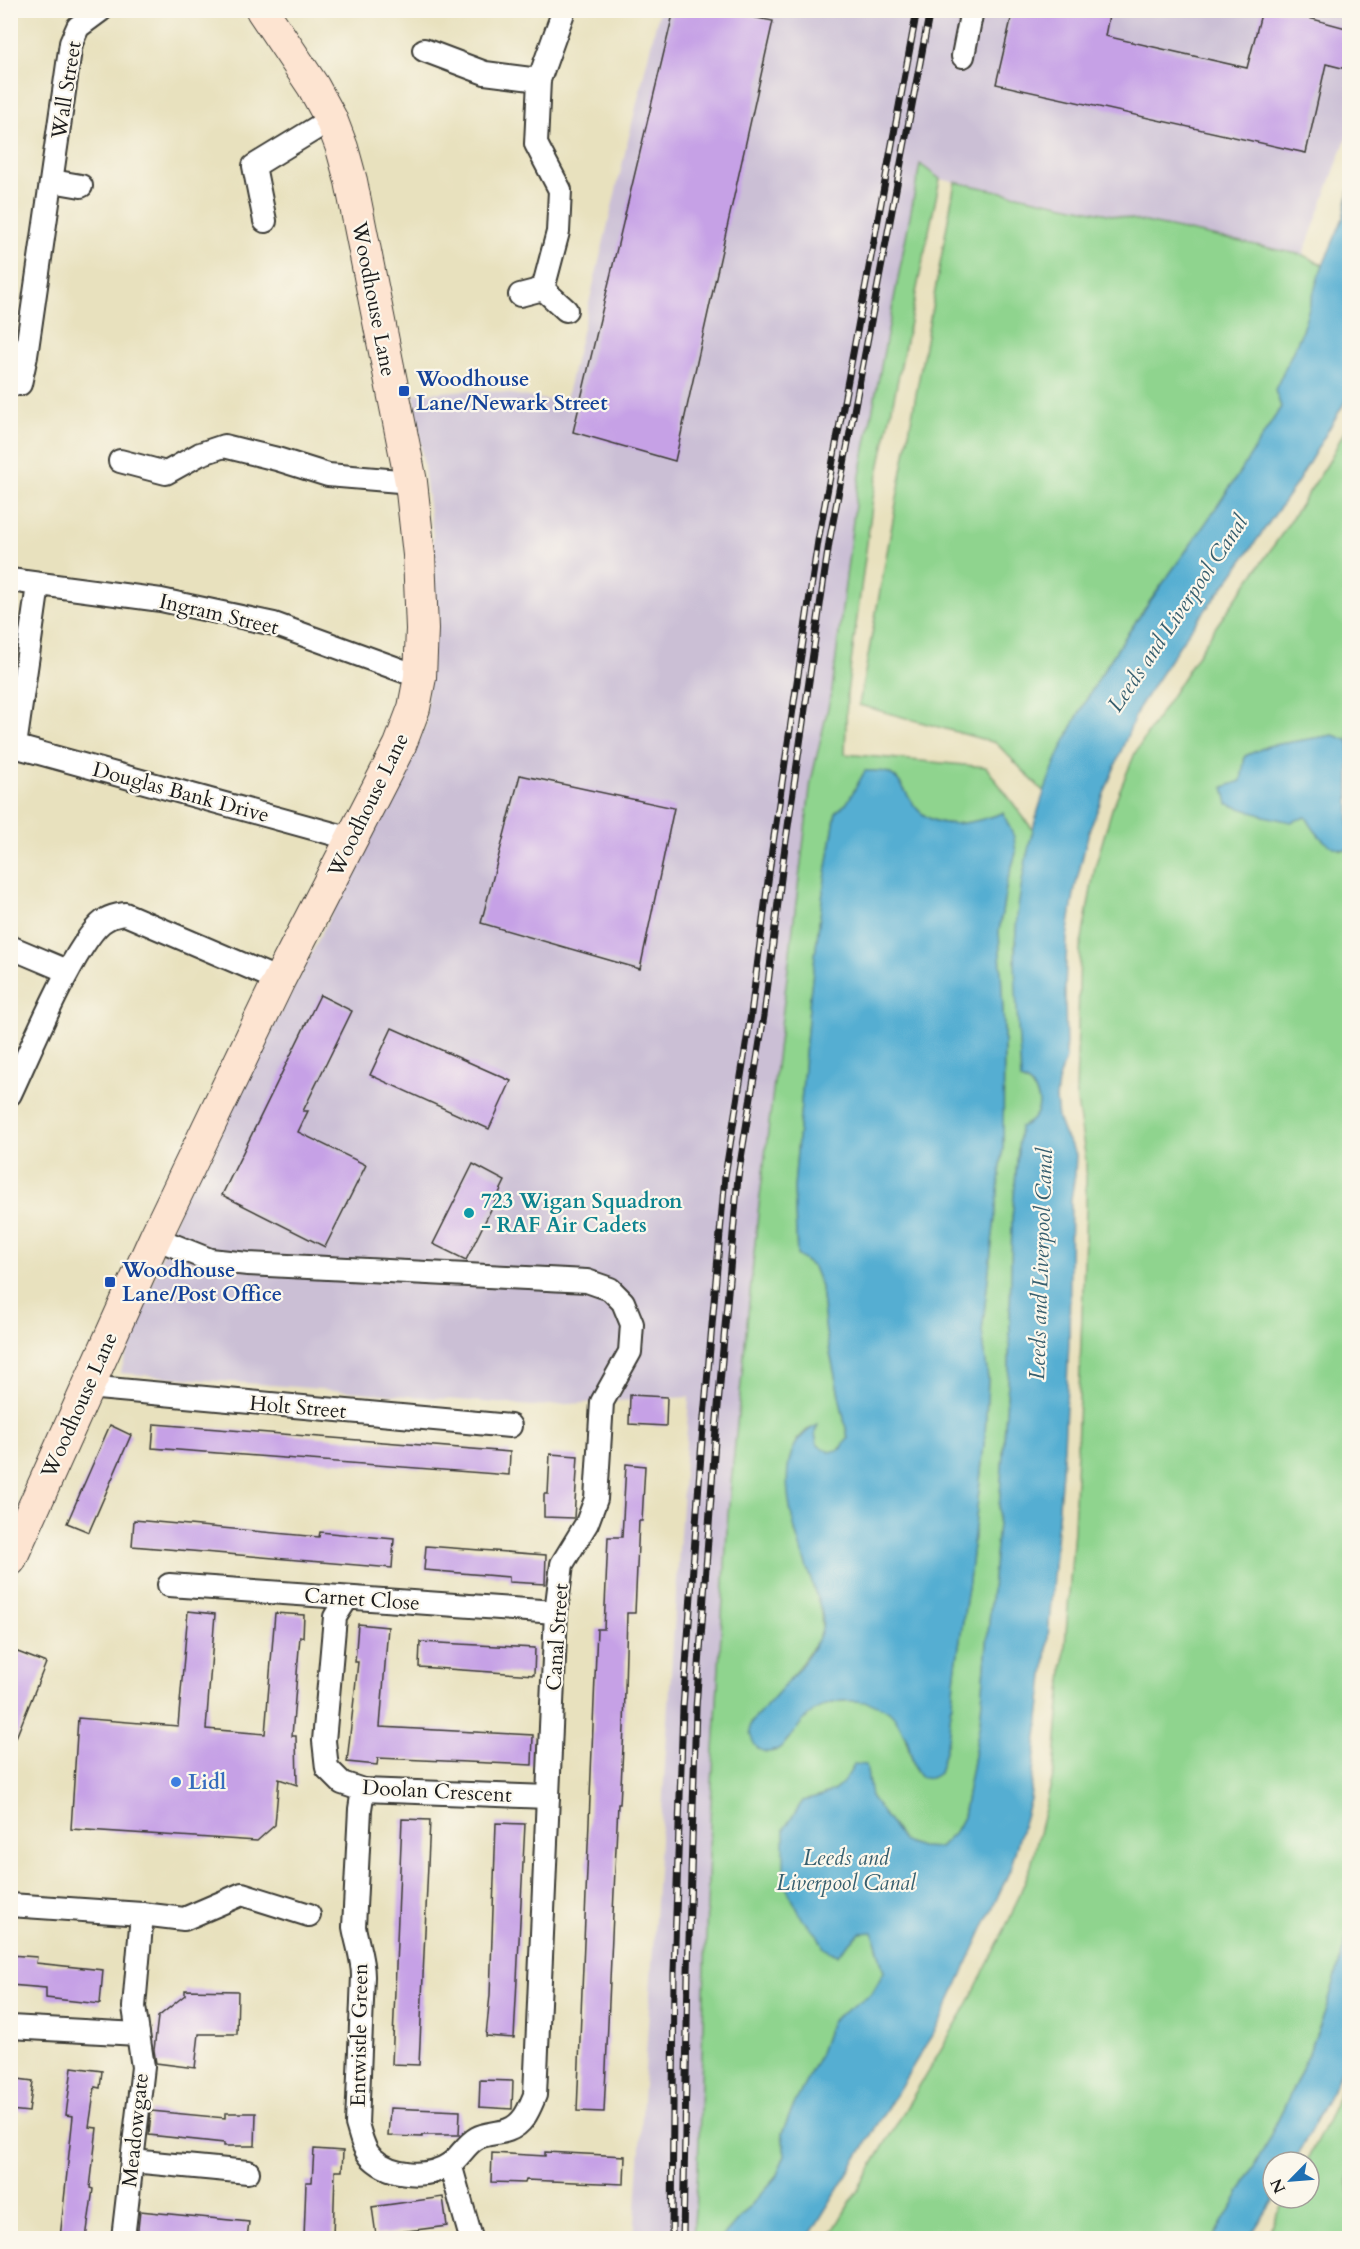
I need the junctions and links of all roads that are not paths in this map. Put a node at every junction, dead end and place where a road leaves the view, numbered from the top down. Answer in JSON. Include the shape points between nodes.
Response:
{"nodes":[{"id":1,"x":101,"y":10,"type":"edge"},
{"id":2,"x":262,"y":10,"type":"edge"},
{"id":3,"x":564,"y":10,"type":"edge"},
{"id":4,"x":972,"y":10,"type":"edge"},
{"id":5,"x":424,"y":50,"type":"dead end"},
{"id":6,"x":963,"y":56,"type":"dead end"},
{"id":7,"x":539,"y":80,"type":"junction"},
{"id":8,"x":331,"y":119,"type":"junction"},
{"id":9,"x":51,"y":181,"type":"junction"},
{"id":10,"x":81,"y":186,"type":"dead end"},
{"id":11,"x":265,"y":221,"type":"dead end"},
{"id":12,"x":543,"y":289,"type":"junction"},
{"id":13,"x":520,"y":295,"type":"dead end"},
{"id":14,"x":566,"y":310,"type":"dead end"},
{"id":15,"x":20,"y":384,"type":"dead end"},
{"id":16,"x":120,"y":461,"type":"dead end"},
{"id":17,"x":411,"y":482,"type":"junction"},
{"id":18,"x":10,"y":580,"type":"edge"},
{"id":19,"x":38,"y":585,"type":"junction"},
{"id":20,"x":420,"y":677,"type":"junction"},
{"id":21,"x":13,"y":746,"type":"edge"},
{"id":22,"x":352,"y":839,"type":"junction"},
{"id":23,"x":10,"y":947,"type":"edge"},
{"id":24,"x":67,"y":971,"type":"junction"},
{"id":25,"x":279,"y":980,"type":"junction"},
{"id":26,"x":10,"y":1094,"type":"edge"},
{"id":27,"x":155,"y":1238,"type":"junction"},
{"id":28,"x":87,"y":1387,"type":"junction"},
{"id":29,"x":510,"y":1426,"type":"dead end"},
{"id":30,"x":10,"y":1560,"type":"edge"},
{"id":31,"x":169,"y":1585,"type":"dead end"},
{"id":32,"x":347,"y":1598,"type":"junction"},
{"id":33,"x":556,"y":1612,"type":"junction"},
{"id":34,"x":363,"y":1790,"type":"junction"},
{"id":35,"x":548,"y":1797,"type":"junction"},
{"id":36,"x":10,"y":1905,"type":"edge"},
{"id":37,"x":142,"y":1914,"type":"junction"},
{"id":38,"x":309,"y":1915,"type":"dead end"},
{"id":39,"x":10,"y":2028,"type":"edge"},
{"id":40,"x":138,"y":2034,"type":"junction"},
{"id":41,"x":132,"y":2161,"type":"junction"},
{"id":42,"x":450,"y":2164,"type":"junction"},
{"id":43,"x":248,"y":2172,"type":"dead end"},
{"id":44,"x":123,"y":2238,"type":"edge"},
{"id":45,"x":471,"y":2238,"type":"edge"}],
"edges":[{"from":1,"to":9,"type":"street","name":"Wall Street","via":[[73,36]]},
{"from":2,"to":8,"type":"main road","name":"Woodhouse Lane"},
{"from":3,"to":7,"type":"street"},
{"from":4,"to":6,"type":"street"},
{"from":5,"to":7,"type":"street","via":[[485,73]]},
{"from":7,"to":12,"type":"street","via":[[536,144],[560,190],[558,232]]},
{"from":8,"to":11,"type":"street","via":[[254,166]]},
{"from":8,"to":17,"type":"main road","name":"Woodhouse Lane","via":[[351,181]]},
{"from":9,"to":10,"type":"street"},
{"from":9,"to":15,"type":"street","name":"Wall Street"},
{"from":12,"to":13,"type":"street"},
{"from":12,"to":14,"type":"street"},
{"from":16,"to":17,"type":"street","via":[[166,473],[224,446],[328,475]]},
{"from":17,"to":20,"type":"main road","name":"Woodhouse Lane","via":[[422,618]]},
{"from":18,"to":19,"type":"street","name":"Ingram Street"},
{"from":19,"to":20,"type":"street","name":"Ingram Street","via":[[160,600],[274,624]]},
{"from":19,"to":21,"type":"street"},
{"from":20,"to":22,"type":"main road","name":"Woodhouse Lane","via":[[400,745]]},
{"from":21,"to":22,"type":"street","name":"Douglas Bank Drive"},
{"from":22,"to":25,"type":"main road","name":"Woodhouse Lane"},
{"from":23,"to":24,"type":"street"},
{"from":24,"to":25,"type":"street","via":[[105,919],[125,914]]},
{"from":24,"to":26,"type":"street"},
{"from":25,"to":27,"type":"main road","name":"Woodhouse Lane"},
{"from":27,"to":28,"type":"main road","name":"Woodhouse Lane"},
{"from":27,"to":33,"type":"street","name":"Canal Street","via":[[210,1260],[587,1281],[610,1289],[623,1302],[632,1324],[630,1352],[602,1402],[596,1499],[587,1523],[562,1564]]},
{"from":28,"to":29,"type":"street","name":"Holt Street"},
{"from":28,"to":30,"type":"main road","name":"Woodhouse Lane"},
{"from":31,"to":32,"type":"street","name":"Carnet Close"},
{"from":32,"to":33,"type":"street","name":"Carnet Close"},
{"from":32,"to":34,"type":"street","name":"Doolan Crescent","via":[[334,1617],[324,1741],[327,1768],[342,1783]]},
{"from":33,"to":35,"type":"street","name":"Canal Street"},
{"from":34,"to":35,"type":"street","name":"Doolan Crescent"},
{"from":34,"to":42,"type":"street","name":"Entwistle Green","via":[[354,1927],[363,1957],[357,2124],[371,2158],[389,2170],[432,2173]]},
{"from":35,"to":42,"type":"street","name":"Canal Street","via":[[535,2095],[527,2116],[509,2130],[475,2139]]},
{"from":36,"to":37,"type":"street"},
{"from":37,"to":38,"type":"street","via":[[184,1919],[242,1894]]},
{"from":37,"to":40,"type":"street","name":"Meadowgate","via":[[134,2007]]},
{"from":39,"to":40,"type":"street"},
{"from":40,"to":41,"type":"street","name":"Meadowgate","via":[[143,2067]]},
{"from":41,"to":43,"type":"street"},
{"from":41,"to":44,"type":"street","name":"Meadowgate"},
{"from":42,"to":45,"type":"street"}]}
